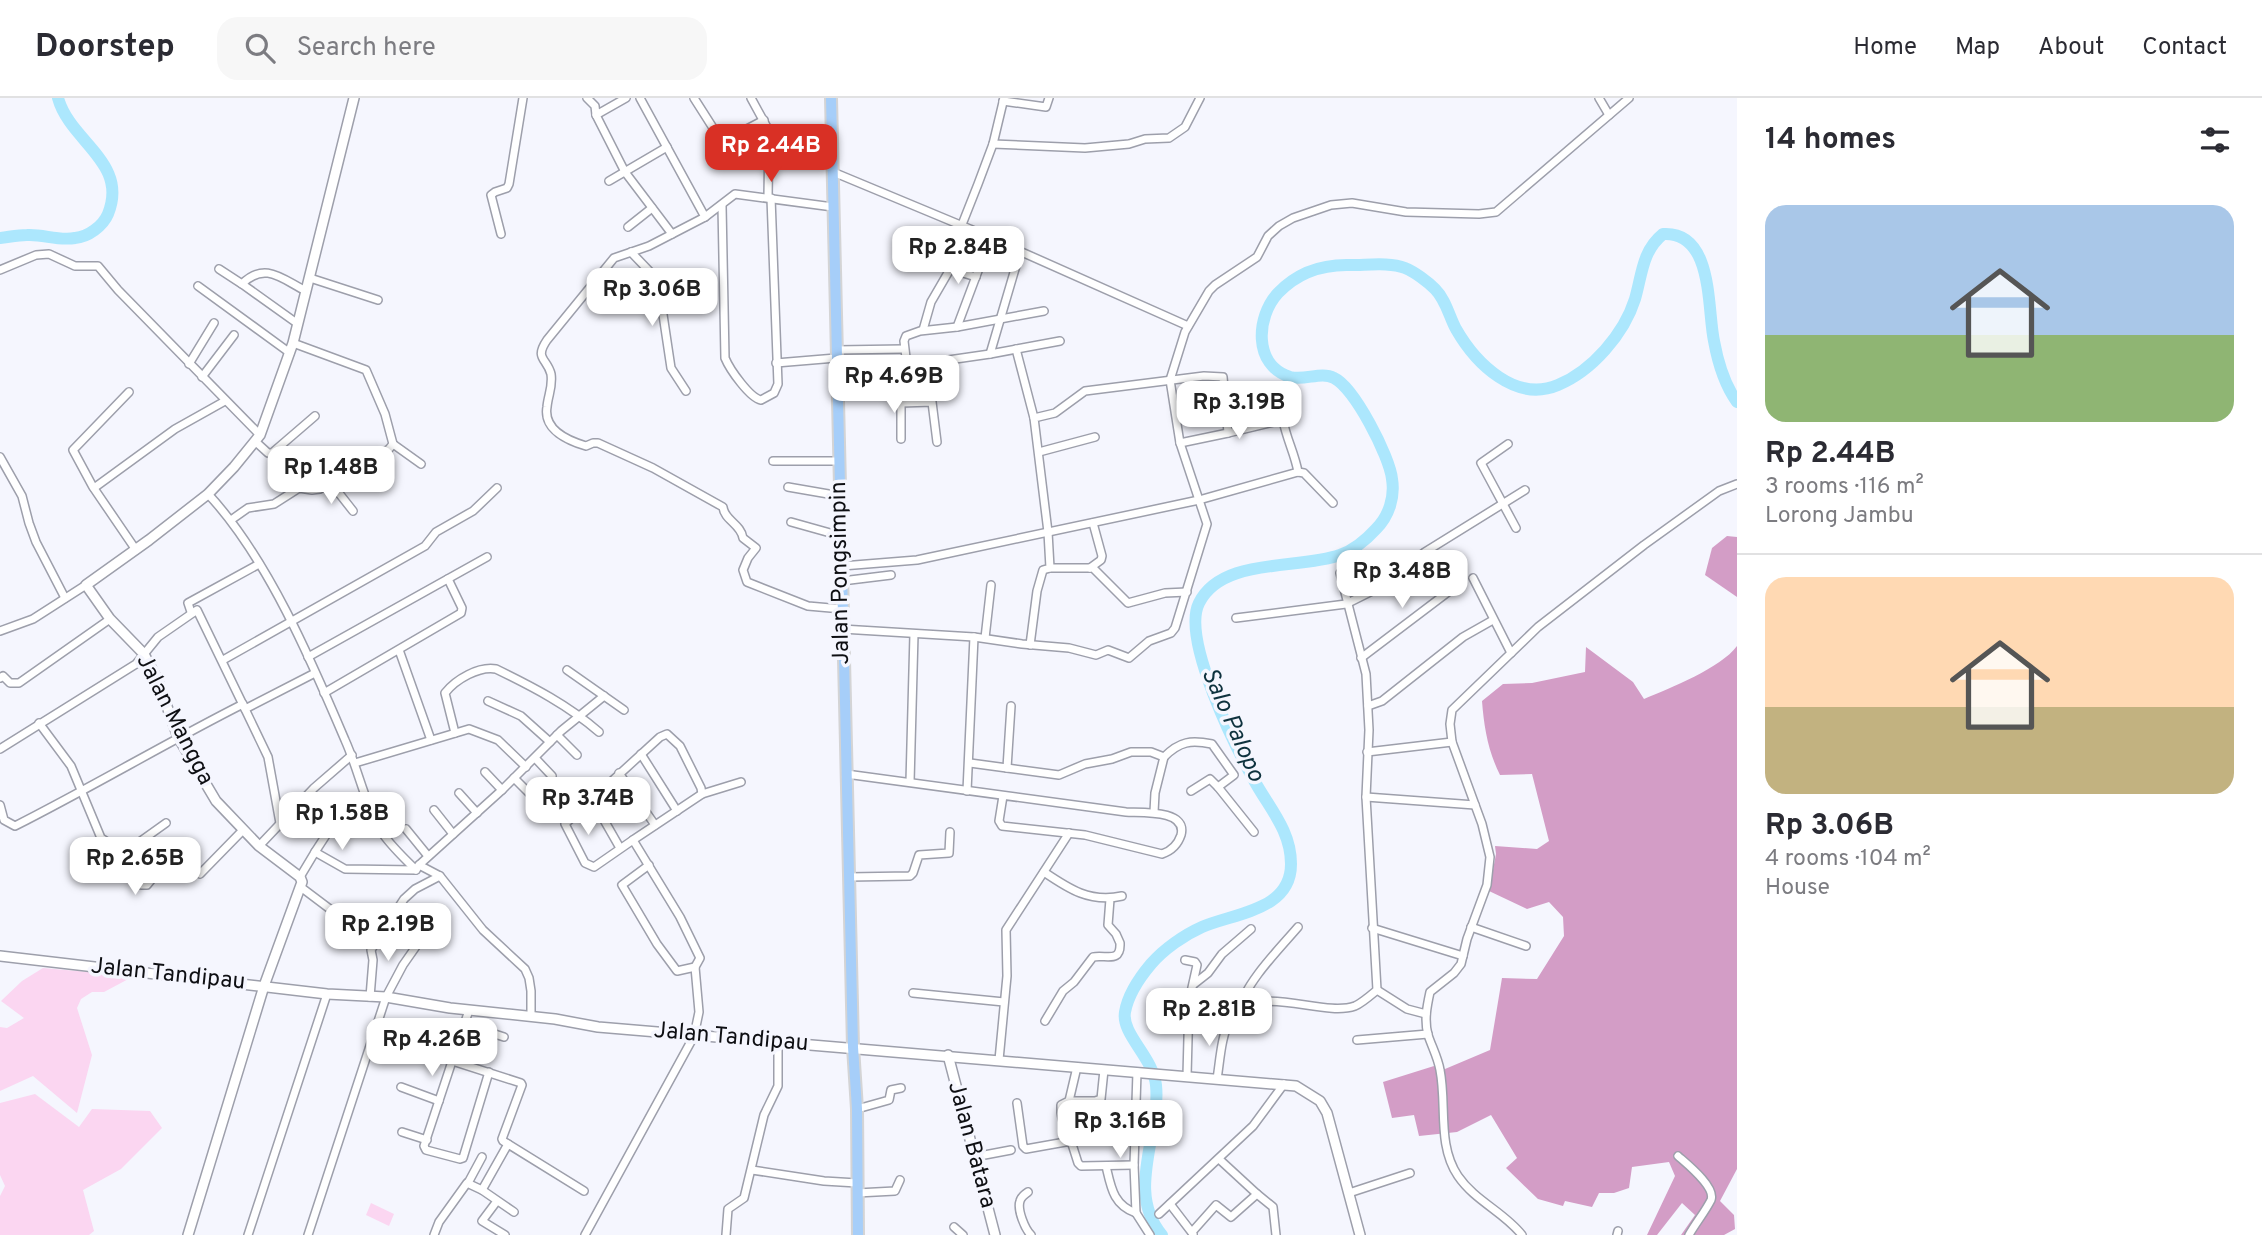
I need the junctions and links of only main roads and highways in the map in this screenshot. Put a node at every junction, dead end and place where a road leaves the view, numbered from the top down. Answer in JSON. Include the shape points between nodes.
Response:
{"nodes":[{"id":1,"x":831,"y":98,"type":"edge"},
{"id":2,"x":858,"y":1235,"type":"edge"}],
"edges":[{"from":1,"to":2,"type":"main road","name":"Jalan Pongsimpin"}]}
